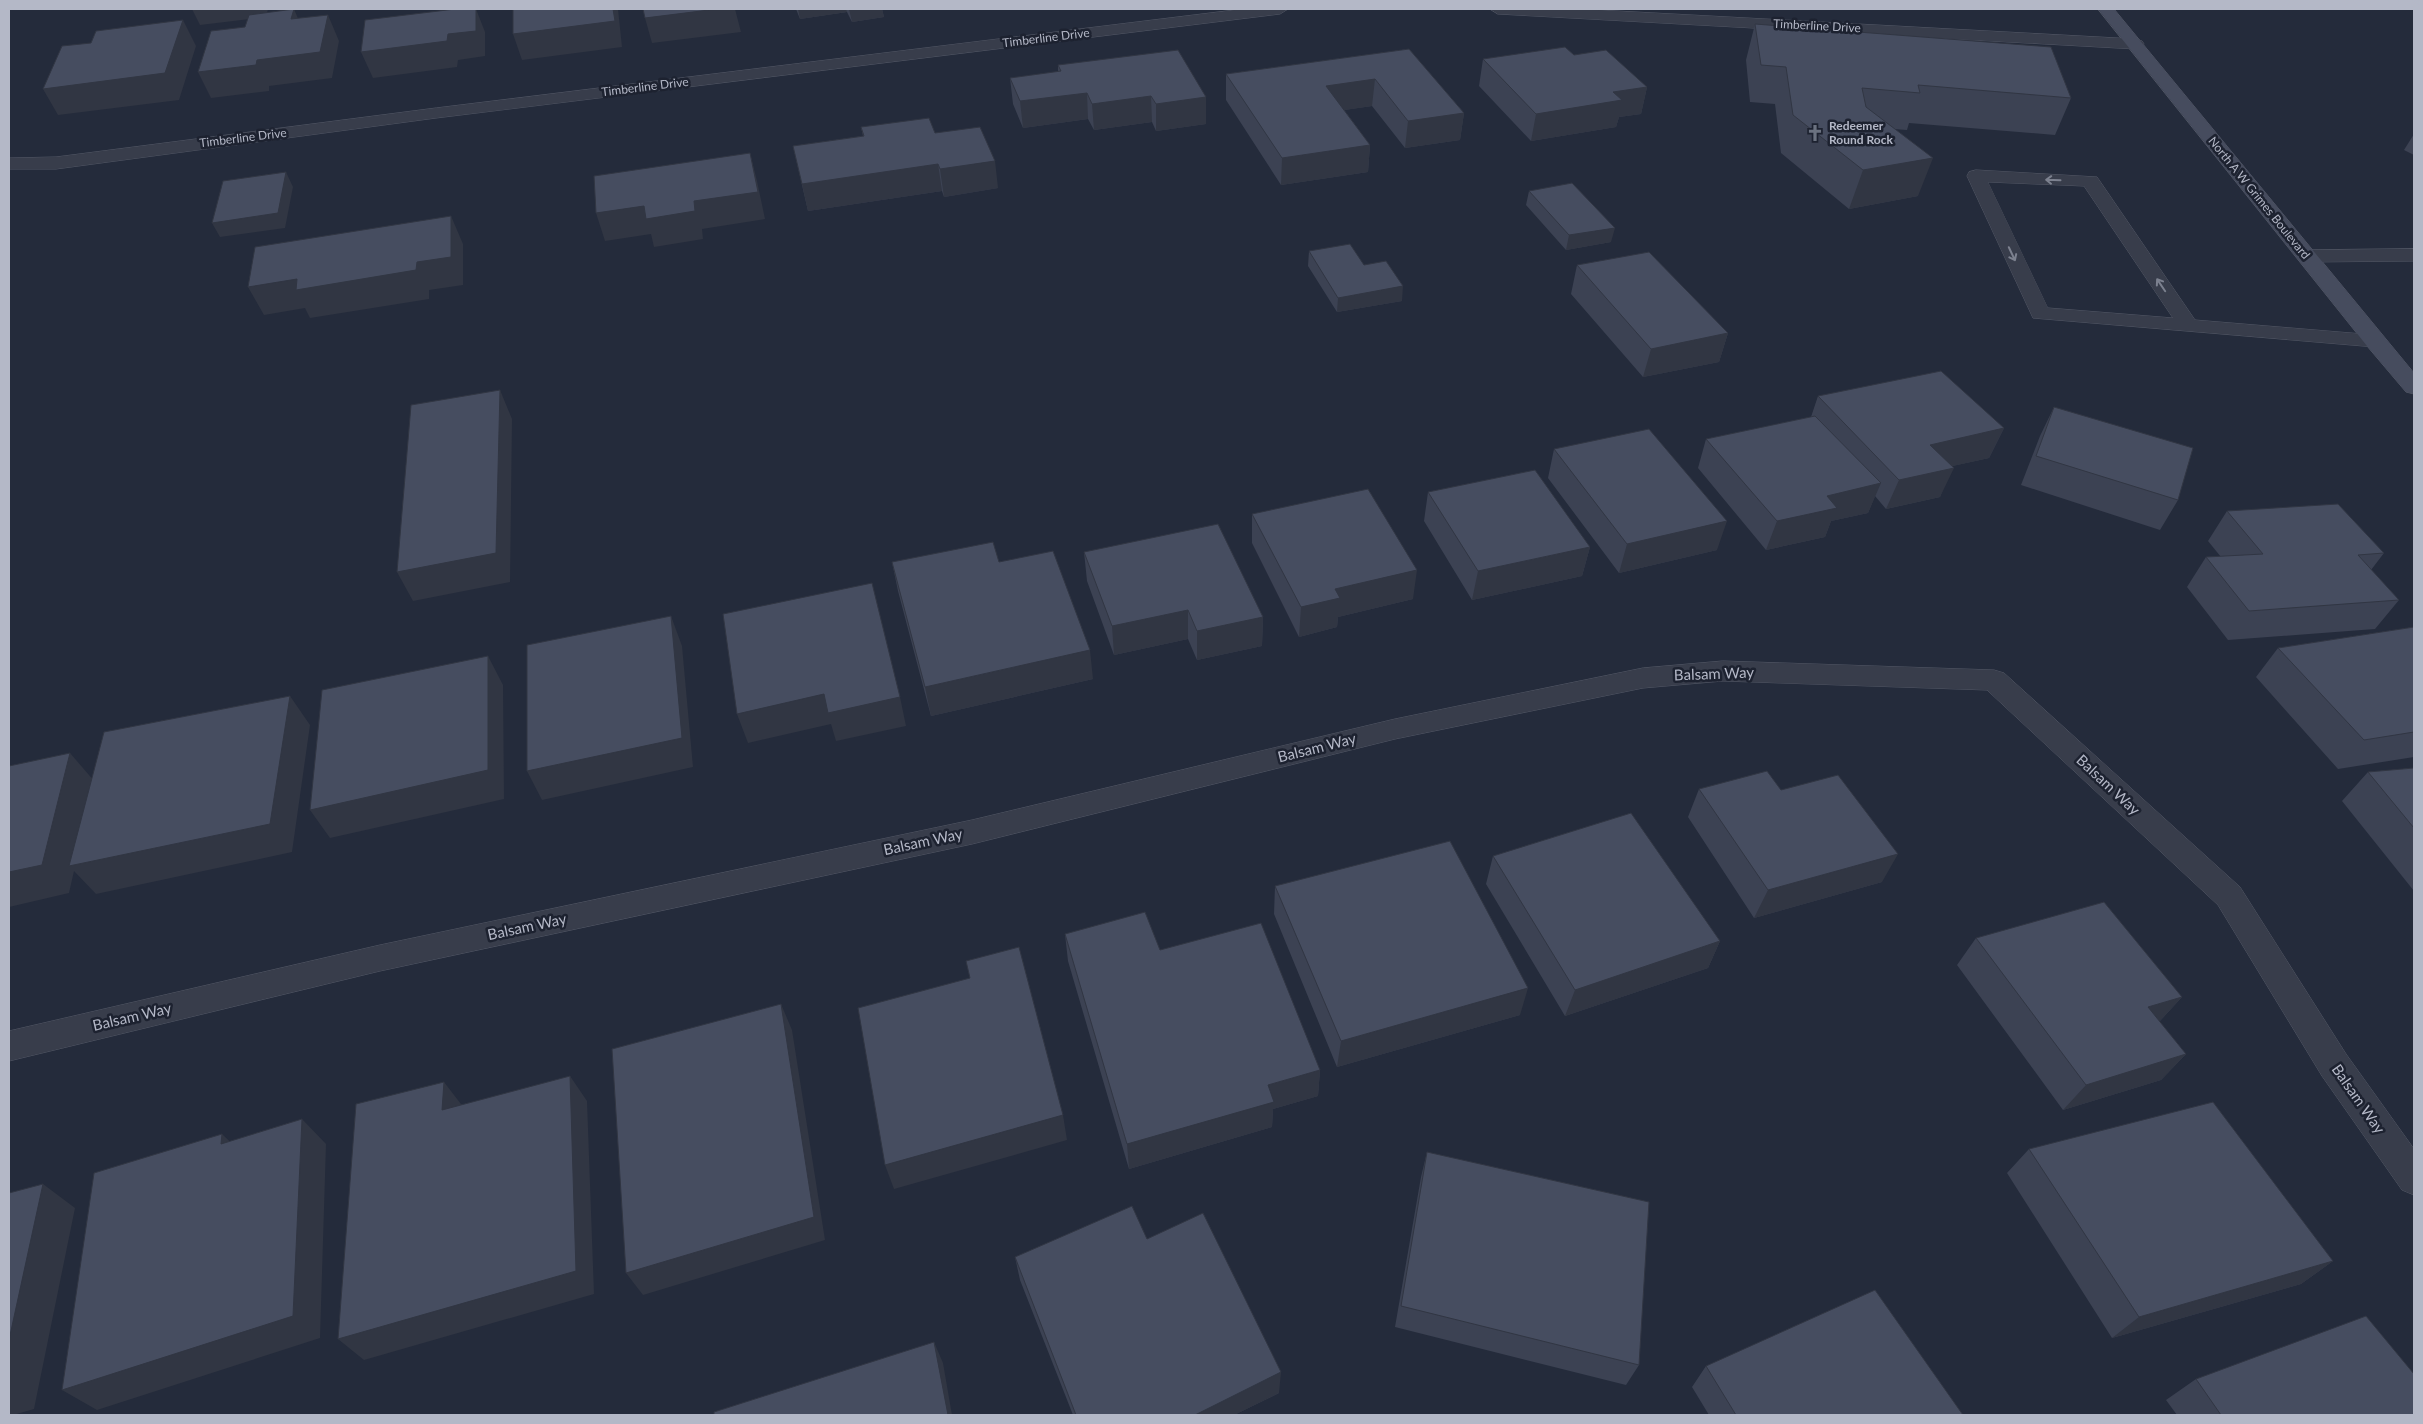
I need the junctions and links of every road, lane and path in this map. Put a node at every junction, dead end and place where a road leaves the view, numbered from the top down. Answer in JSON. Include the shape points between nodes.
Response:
{"nodes":[{"id":1,"x":1280,"y":9,"type":"edge"},
{"id":2,"x":1498,"y":9,"type":"edge"},
{"id":3,"x":2106,"y":9,"type":"edge"},
{"id":4,"x":2136,"y":44,"type":"junction"},
{"id":5,"x":9,"y":164,"type":"edge"},
{"id":6,"x":2414,"y":255,"type":"edge"},
{"id":7,"x":2306,"y":256,"type":"junction"},
{"id":8,"x":2188,"y":325,"type":"junction"},
{"id":9,"x":2375,"y":341,"type":"junction"},
{"id":10,"x":2414,"y":387,"type":"edge"},
{"id":11,"x":9,"y":1046,"type":"edge"},
{"id":12,"x":2414,"y":1178,"type":"edge"}],
"edges":[{"from":1,"to":5,"type":"street","name":"Timberline Drive","via":[[56,163]]},
{"from":2,"to":4,"type":"street","name":"Timberline Drive"},
{"from":3,"to":4,"type":"main road","name":"North A W Grimes Boulevard"},
{"from":4,"to":7,"type":"main road","name":"North A W Grimes Boulevard"},
{"from":6,"to":7,"type":"street"},
{"from":7,"to":9,"type":"main road","name":"North A W Grimes Boulevard"},
{"from":8,"to":8,"type":"street","one_way":true,"via":[[2090,181],[1976,176],[2040,314]]},
{"from":8,"to":9,"type":"street"},
{"from":9,"to":10,"type":"main road","name":"North A W Grimes Boulevard"},
{"from":11,"to":12,"type":"street","name":"Balsam Way","via":[[380,958],[972,832],[1395,729],[1643,678],[1723,671],[1994,680],[2229,896],[2334,1065]]}]}
